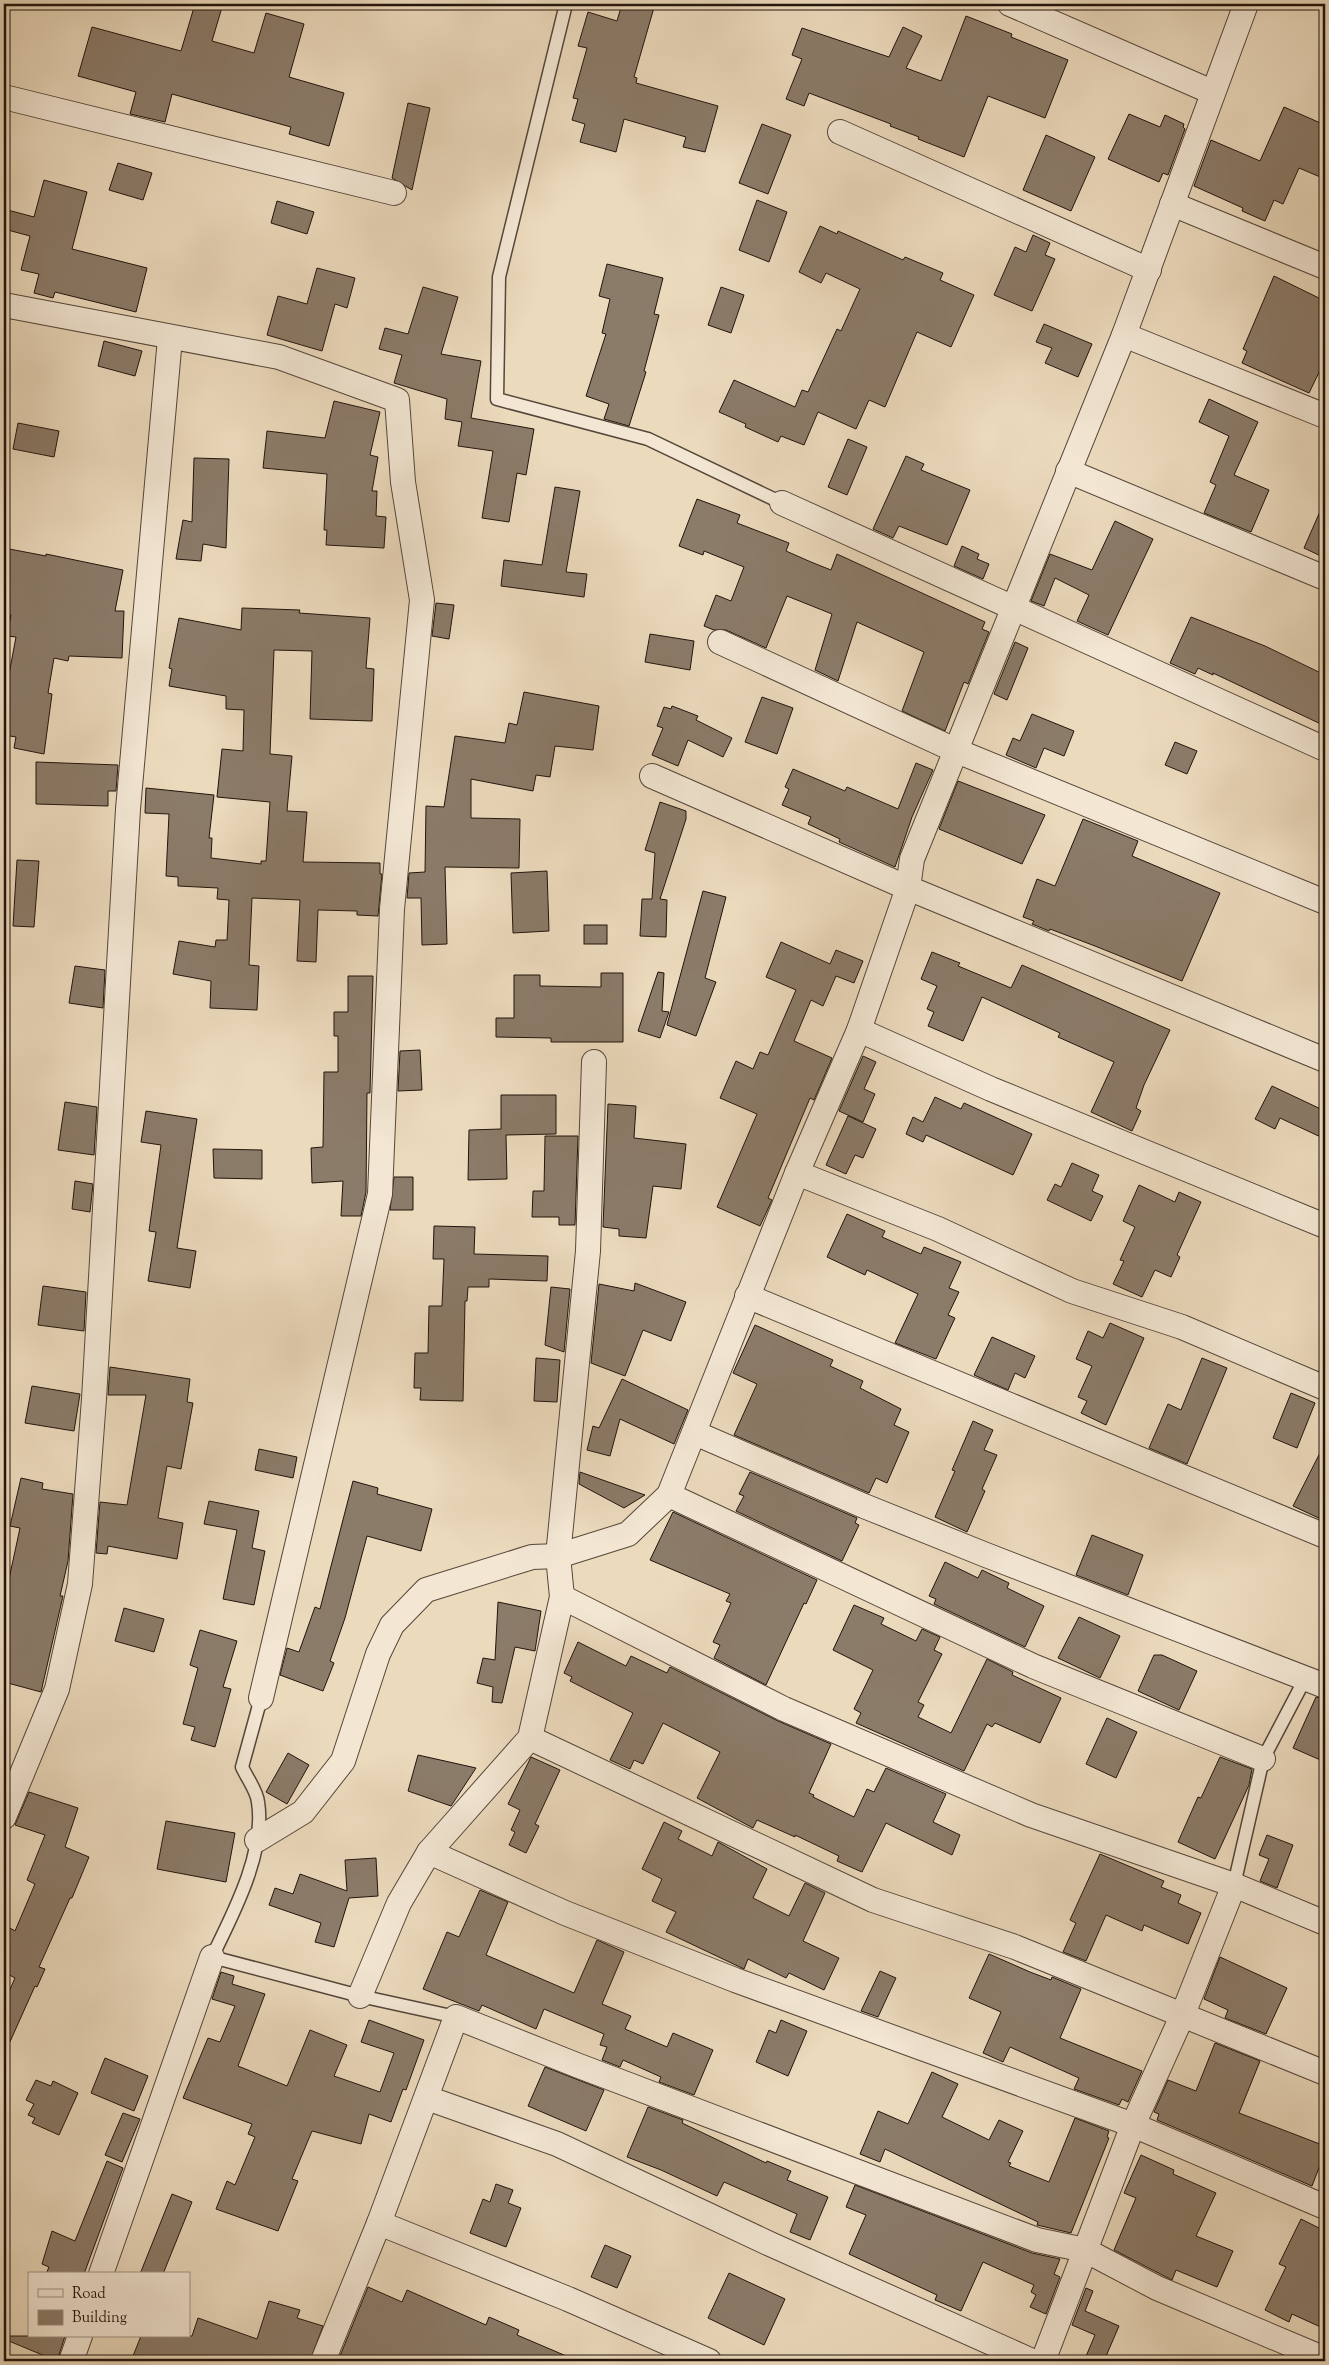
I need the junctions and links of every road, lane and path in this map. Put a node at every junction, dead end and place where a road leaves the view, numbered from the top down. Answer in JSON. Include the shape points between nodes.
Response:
{"nodes":[{"id":1,"x":566,"y":4,"type":"edge"},
{"id":2,"x":1010,"y":4,"type":"edge"},
{"id":3,"x":1246,"y":4,"type":"edge"},
{"id":4,"x":1212,"y":92,"type":"junction"},
{"id":5,"x":4,"y":97,"type":"edge"},
{"id":6,"x":840,"y":132,"type":"dead end"},
{"id":7,"x":394,"y":193,"type":"dead end"},
{"id":8,"x":1172,"y":204,"type":"junction"},
{"id":9,"x":1325,"y":267,"type":"edge"},
{"id":10,"x":1149,"y":270,"type":"junction"},
{"id":11,"x":4,"y":305,"type":"edge"},
{"id":12,"x":1124,"y":335,"type":"junction"},
{"id":13,"x":170,"y":338,"type":"junction"},
{"id":14,"x":1325,"y":416,"type":"edge"},
{"id":15,"x":1068,"y":471,"type":"junction"},
{"id":16,"x":782,"y":503,"type":"joint"},
{"id":17,"x":1325,"y":578,"type":"edge"},
{"id":18,"x":1013,"y":609,"type":"junction"},
{"id":19,"x":720,"y":642,"type":"dead end"},
{"id":20,"x":1325,"y":749,"type":"edge"},
{"id":21,"x":957,"y":751,"type":"junction"},
{"id":22,"x":652,"y":776,"type":"dead end"},
{"id":23,"x":908,"y":888,"type":"junction"},
{"id":24,"x":1325,"y":902,"type":"edge"},
{"id":25,"x":859,"y":1030,"type":"junction"},
{"id":26,"x":1325,"y":1060,"type":"edge"},
{"id":27,"x":594,"y":1062,"type":"dead end"},
{"id":28,"x":797,"y":1173,"type":"junction"},
{"id":29,"x":1325,"y":1226,"type":"edge"},
{"id":30,"x":747,"y":1296,"type":"junction"},
{"id":31,"x":1325,"y":1388,"type":"edge"},
{"id":32,"x":695,"y":1433,"type":"junction"},
{"id":33,"x":669,"y":1494,"type":"junction"},
{"id":34,"x":1325,"y":1536,"type":"edge"},
{"id":35,"x":558,"y":1556,"type":"junction"},
{"id":36,"x":562,"y":1597,"type":"junction"},
{"id":37,"x":1316,"y":1681,"type":"edge"},
{"id":38,"x":261,"y":1698,"type":"joint"},
{"id":39,"x":530,"y":1738,"type":"junction"},
{"id":40,"x":1263,"y":1759,"type":"junction"},
{"id":41,"x":4,"y":1817,"type":"edge"},
{"id":42,"x":257,"y":1840,"type":"junction"},
{"id":43,"x":429,"y":1852,"type":"junction"},
{"id":44,"x":1234,"y":1885,"type":"junction"},
{"id":45,"x":1325,"y":1923,"type":"edge"},
{"id":46,"x":212,"y":1957,"type":"junction"},
{"id":47,"x":360,"y":1996,"type":"junction"},
{"id":48,"x":1184,"y":2014,"type":"junction"},
{"id":49,"x":456,"y":2017,"type":"junction"},
{"id":50,"x":1325,"y":2073,"type":"edge"},
{"id":51,"x":427,"y":2098,"type":"junction"},
{"id":52,"x":1133,"y":2125,"type":"junction"},
{"id":53,"x":1325,"y":2207,"type":"edge"},
{"id":54,"x":379,"y":2223,"type":"junction"},
{"id":55,"x":1084,"y":2250,"type":"junction"},
{"id":56,"x":103,"y":2272,"type":"edge"},
{"id":57,"x":79,"y":2338,"type":"edge"},
{"id":58,"x":1325,"y":2359,"type":"edge"},
{"id":59,"x":71,"y":2361,"type":"edge"},
{"id":60,"x":323,"y":2361,"type":"edge"},
{"id":61,"x":709,"y":2361,"type":"edge"},
{"id":62,"x":1032,"y":2361,"type":"edge"},
{"id":63,"x":1044,"y":2361,"type":"edge"}],
"edges":[{"from":1,"to":16,"type":"lane","via":[[499,277],[497,399],[648,440]]},
{"from":2,"to":4,"type":"street"},
{"from":3,"to":4,"type":"street"},
{"from":4,"to":8,"type":"street"},
{"from":5,"to":7,"type":"street"},
{"from":6,"to":10,"type":"street"},
{"from":8,"to":9,"type":"street"},
{"from":8,"to":10,"type":"street"},
{"from":10,"to":12,"type":"street"},
{"from":11,"to":13,"type":"street"},
{"from":12,"to":14,"type":"street"},
{"from":12,"to":15,"type":"street"},
{"from":13,"to":38,"type":"street","via":[[279,357],[397,400],[404,482],[422,600],[392,909],[380,1194]]},
{"from":13,"to":41,"type":"street","via":[[128,809],[80,1584],[57,1689]]},
{"from":15,"to":17,"type":"street"},
{"from":15,"to":18,"type":"street"},
{"from":16,"to":18,"type":"street"},
{"from":18,"to":20,"type":"street"},
{"from":18,"to":21,"type":"street"},
{"from":19,"to":21,"type":"street"},
{"from":21,"to":23,"type":"street","via":[[912,858]]},
{"from":21,"to":24,"type":"street"},
{"from":22,"to":23,"type":"street"},
{"from":23,"to":25,"type":"street"},
{"from":23,"to":26,"type":"street"},
{"from":25,"to":28,"type":"street"},
{"from":25,"to":29,"type":"street","via":[[991,1089]]},
{"from":27,"to":35,"type":"street","via":[[588,1250]]},
{"from":28,"to":30,"type":"street"},
{"from":28,"to":31,"type":"street","via":[[938,1229],[1072,1291],[1182,1328]]},
{"from":30,"to":32,"type":"street"},
{"from":30,"to":34,"type":"street"},
{"from":32,"to":33,"type":"street"},
{"from":32,"to":37,"type":"street","via":[[986,1555]]},
{"from":33,"to":35,"type":"street","via":[[628,1534]]},
{"from":33,"to":40,"type":"street","via":[[1033,1666]]},
{"from":35,"to":36,"type":"street"},
{"from":35,"to":42,"type":"street","via":[[532,1557],[426,1590],[388,1632],[344,1761],[303,1812]]},
{"from":36,"to":39,"type":"street"},
{"from":36,"to":44,"type":"street","via":[[784,1709],[1031,1815]]},
{"from":37,"to":40,"type":"lane"},
{"from":38,"to":42,"type":"lane","via":[[242,1767],[258,1802]]},
{"from":39,"to":43,"type":"street"},
{"from":39,"to":48,"type":"street","via":[[873,1900],[1015,1947]]},
{"from":40,"to":44,"type":"lane"},
{"from":42,"to":46,"type":"lane","via":[[242,1896]]},
{"from":43,"to":47,"type":"street","via":[[399,1903]]},
{"from":43,"to":52,"type":"street","via":[[565,1913],[735,1980]]},
{"from":44,"to":45,"type":"street"},
{"from":44,"to":48,"type":"street"},
{"from":46,"to":47,"type":"lane"},
{"from":46,"to":56,"type":"street"},
{"from":47,"to":49,"type":"lane"},
{"from":48,"to":50,"type":"street"},
{"from":48,"to":52,"type":"street"},
{"from":49,"to":51,"type":"street"},
{"from":49,"to":55,"type":"street","via":[[1036,2240]]},
{"from":51,"to":54,"type":"street"},
{"from":51,"to":62,"type":"street","via":[[556,2144]]},
{"from":52,"to":53,"type":"street"},
{"from":52,"to":55,"type":"street"},
{"from":54,"to":60,"type":"street"},
{"from":54,"to":61,"type":"street","via":[[568,2299]]},
{"from":55,"to":58,"type":"street","via":[[1157,2288]]},
{"from":55,"to":63,"type":"street"},
{"from":57,"to":59,"type":"street"}]}
